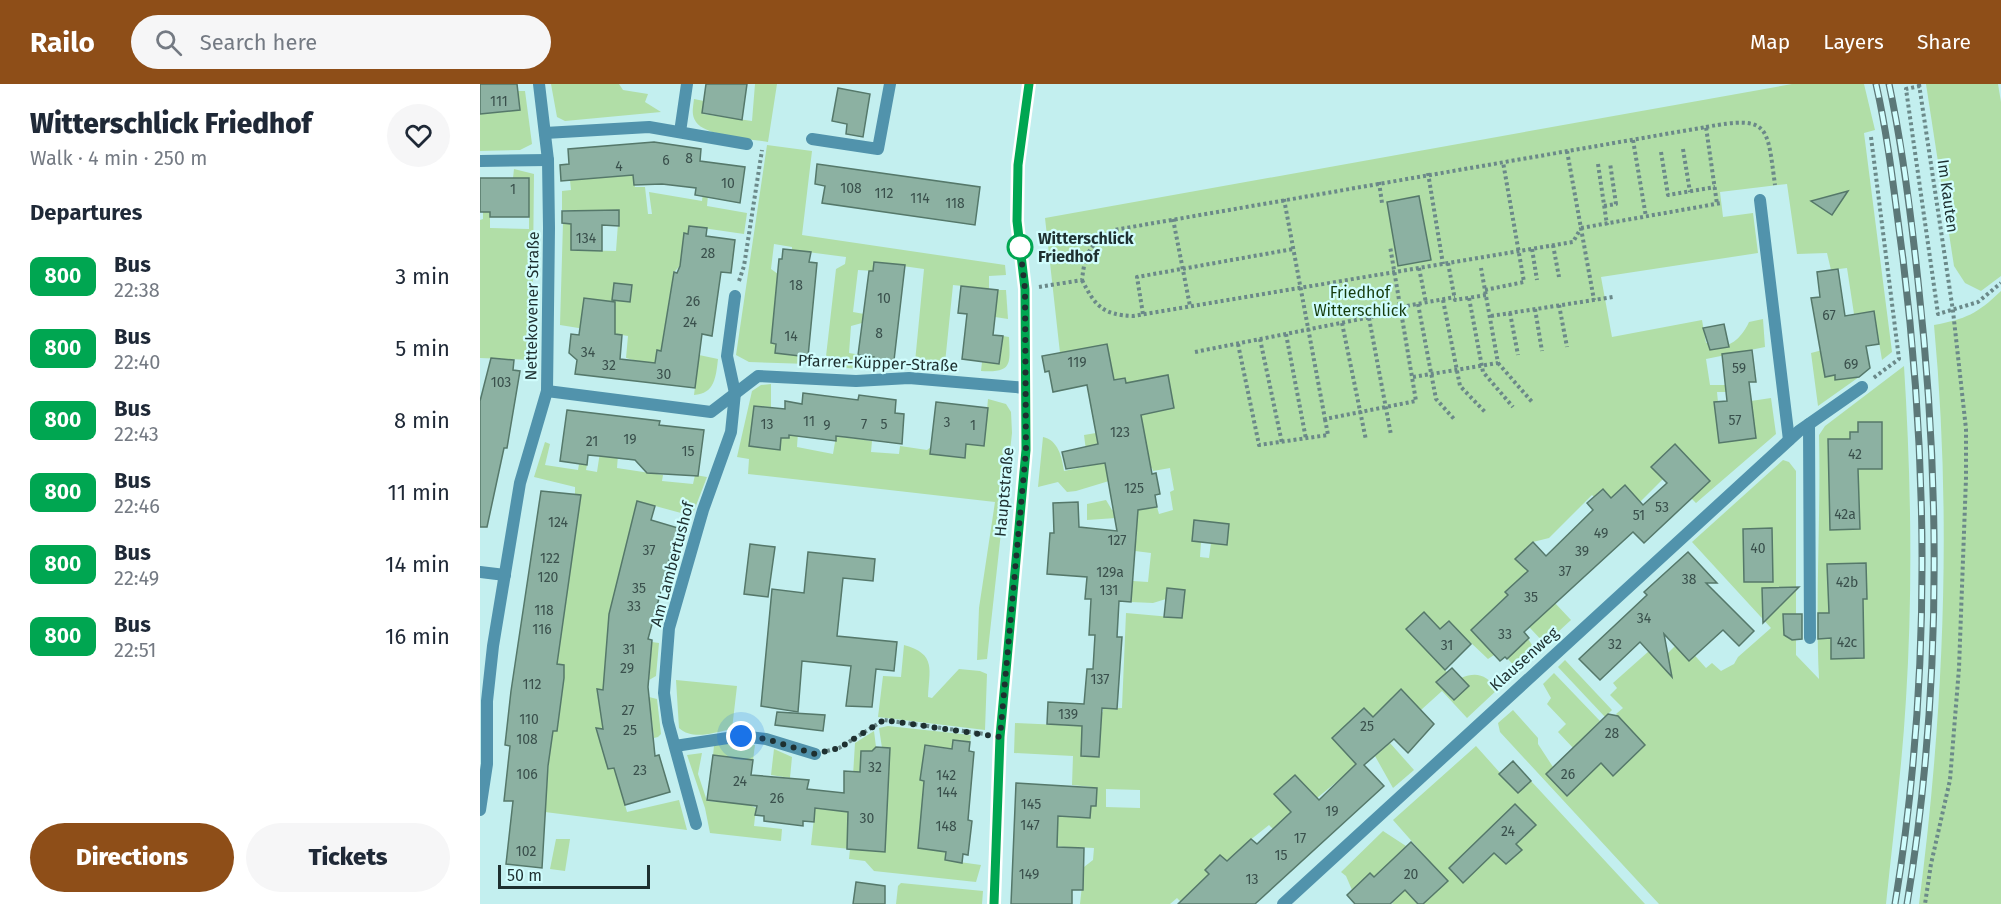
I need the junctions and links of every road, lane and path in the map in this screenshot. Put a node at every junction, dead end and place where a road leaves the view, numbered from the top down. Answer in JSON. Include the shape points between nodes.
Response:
{"nodes":[{"id":1,"x":539,"y":84,"type":"edge"},
{"id":2,"x":687,"y":84,"type":"edge"},
{"id":3,"x":890,"y":84,"type":"edge"},
{"id":4,"x":1029,"y":84,"type":"edge"},
{"id":5,"x":1919,"y":85,"type":"edge"},
{"id":6,"x":1706,"y":127,"type":"junction"},
{"id":7,"x":680,"y":132,"type":"junction"},
{"id":8,"x":545,"y":133,"type":"junction"},
{"id":9,"x":1871,"y":137,"type":"dead end"},
{"id":10,"x":812,"y":139,"type":"dead end"},
{"id":11,"x":1633,"y":140,"type":"junction"},
{"id":12,"x":747,"y":144,"type":"joint"},
{"id":13,"x":1683,"y":149,"type":"dead end"},
{"id":14,"x":1567,"y":152,"type":"junction"},
{"id":15,"x":1661,"y":152,"type":"dead end"},
{"id":16,"x":548,"y":160,"type":"junction"},
{"id":17,"x":480,"y":161,"type":"edge"},
{"id":18,"x":1503,"y":162,"type":"junction"},
{"id":19,"x":1610,"y":163,"type":"dead end"},
{"id":20,"x":1598,"y":164,"type":"dead end"},
{"id":21,"x":1428,"y":173,"type":"junction"},
{"id":22,"x":1378,"y":182,"type":"junction"},
{"id":23,"x":1775,"y":185,"type":"dead end"},
{"id":24,"x":1714,"y":187,"type":"junction"},
{"id":25,"x":1690,"y":192,"type":"junction"},
{"id":26,"x":1284,"y":199,"type":"junction"},
{"id":27,"x":1760,"y":200,"type":"dead end"},
{"id":28,"x":1382,"y":203,"type":"dead end"},
{"id":29,"x":1604,"y":206,"type":"junction"},
{"id":30,"x":1646,"y":217,"type":"junction"},
{"id":31,"x":1173,"y":219,"type":"junction"},
{"id":32,"x":1607,"y":225,"type":"junction"},
{"id":33,"x":1581,"y":228,"type":"junction"},
{"id":34,"x":1553,"y":245,"type":"junction"},
{"id":35,"x":1390,"y":246,"type":"dead end"},
{"id":36,"x":1293,"y":249,"type":"junction"},
{"id":37,"x":1532,"y":249,"type":"junction"},
{"id":38,"x":1519,"y":251,"type":"junction"},
{"id":39,"x":1446,"y":263,"type":"junction"},
{"id":40,"x":1419,"y":268,"type":"junction"},
{"id":41,"x":1481,"y":268,"type":"dead end"},
{"id":42,"x":1182,"y":269,"type":"junction"},
{"id":43,"x":1394,"y":273,"type":"junction"},
{"id":44,"x":1559,"y":276,"type":"dead end"},
{"id":45,"x":1082,"y":279,"type":"junction"},
{"id":46,"x":1537,"y":280,"type":"dead end"},
{"id":47,"x":2001,"y":284,"type":"edge"},
{"id":48,"x":1300,"y":288,"type":"junction"},
{"id":49,"x":1025,"y":289,"type":"junction"},
{"id":50,"x":1486,"y":292,"type":"junction"},
{"id":51,"x":735,"y":296,"type":"joint"},
{"id":52,"x":1455,"y":297,"type":"junction"},
{"id":53,"x":1613,"y":297,"type":"dead end"},
{"id":54,"x":1469,"y":298,"type":"junction"},
{"id":55,"x":1443,"y":300,"type":"junction"},
{"id":56,"x":1594,"y":300,"type":"junction"},
{"id":57,"x":1426,"y":303,"type":"junction"},
{"id":58,"x":1418,"y":304,"type":"junction"},
{"id":59,"x":1559,"y":305,"type":"junction"},
{"id":60,"x":1190,"y":306,"type":"junction"},
{"id":61,"x":1401,"y":309,"type":"junction"},
{"id":62,"x":1534,"y":309,"type":"junction"},
{"id":63,"x":1953,"y":311,"type":"junction"},
{"id":64,"x":1510,"y":313,"type":"junction"},
{"id":65,"x":1143,"y":314,"type":"junction"},
{"id":66,"x":1491,"y":316,"type":"junction"},
{"id":67,"x":1369,"y":318,"type":"junction"},
{"id":68,"x":1342,"y":323,"type":"junction"},
{"id":69,"x":1308,"y":330,"type":"junction"},
{"id":70,"x":1286,"y":334,"type":"junction"},
{"id":71,"x":1260,"y":339,"type":"junction"},
{"id":72,"x":1238,"y":344,"type":"junction"},
{"id":73,"x":1567,"y":347,"type":"dead end"},
{"id":74,"x":1542,"y":351,"type":"dead end"},
{"id":75,"x":1195,"y":352,"type":"dead end"},
{"id":76,"x":1518,"y":355,"type":"dead end"},
{"id":77,"x":1498,"y":363,"type":"junction"},
{"id":78,"x":1482,"y":366,"type":"junction"},
{"id":79,"x":1456,"y":370,"type":"junction"},
{"id":80,"x":1431,"y":374,"type":"junction"},
{"id":81,"x":1413,"y":377,"type":"junction"},
{"id":82,"x":1862,"y":387,"type":"joint"},
{"id":83,"x":1026,"y":388,"type":"junction"},
{"id":84,"x":547,"y":391,"type":"junction"},
{"id":85,"x":735,"y":393,"type":"junction"},
{"id":86,"x":1533,"y":403,"type":"dead end"},
{"id":87,"x":1386,"y":407,"type":"junction"},
{"id":88,"x":1514,"y":407,"type":"dead end"},
{"id":89,"x":1361,"y":412,"type":"junction"},
{"id":90,"x":1485,"y":412,"type":"dead end"},
{"id":91,"x":1325,"y":419,"type":"junction"},
{"id":92,"x":1455,"y":420,"type":"dead end"},
{"id":93,"x":1809,"y":424,"type":"junction"},
{"id":94,"x":1391,"y":435,"type":"dead end"},
{"id":95,"x":1306,"y":439,"type":"junction"},
{"id":96,"x":1366,"y":440,"type":"dead end"},
{"id":97,"x":1789,"y":440,"type":"junction"},
{"id":98,"x":1282,"y":443,"type":"junction"},
{"id":99,"x":480,"y":572,"type":"edge"},
{"id":100,"x":505,"y":575,"type":"junction"},
{"id":101,"x":1810,"y":638,"type":"dead end"},
{"id":102,"x":1000,"y":737,"type":"junction"},
{"id":103,"x":675,"y":746,"type":"junction"},
{"id":104,"x":815,"y":754,"type":"joint"},
{"id":105,"x":480,"y":810,"type":"edge"},
{"id":106,"x":696,"y":824,"type":"dead end"},
{"id":107,"x":994,"y":904,"type":"edge"},
{"id":108,"x":1284,"y":904,"type":"edge"},
{"id":109,"x":1925,"y":904,"type":"edge"}],
"edges":[{"from":1,"to":8,"type":"street","name":"Nettekovener Straße"},
{"from":2,"to":7,"type":"street"},
{"from":3,"to":10,"type":"street","via":[[878,149]]},
{"from":4,"to":49,"type":"main road","name":"Hauptstraße","via":[[1017,177],[1017,221]]},
{"from":5,"to":63,"type":"path","name":"Im Kauten"},
{"from":5,"to":63,"type":"path","via":[[1906,89],[1938,314]]},
{"from":6,"to":11,"type":"path"},
{"from":6,"to":23,"type":"path","via":[[1739,121],[1751,122],[1764,131],[1769,140]]},
{"from":6,"to":24,"type":"path"},
{"from":7,"to":8,"type":"street","via":[[649,127]]},
{"from":7,"to":12,"type":"street"},
{"from":8,"to":16,"type":"street","name":"Nettekovener Straße"},
{"from":9,"to":82,"type":"path","via":[[1899,359]]},
{"from":11,"to":14,"type":"path"},
{"from":11,"to":30,"type":"path"},
{"from":12,"to":51,"type":"path","via":[[762,146],[744,266]]},
{"from":13,"to":25,"type":"path"},
{"from":14,"to":18,"type":"path"},
{"from":14,"to":33,"type":"path"},
{"from":15,"to":25,"type":"path","via":[[1668,195]]},
{"from":16,"to":17,"type":"street"},
{"from":16,"to":84,"type":"street","name":"Nettekovener Straße"},
{"from":18,"to":21,"type":"path"},
{"from":18,"to":38,"type":"path"},
{"from":19,"to":29,"type":"path","via":[[1616,204]]},
{"from":20,"to":29,"type":"path"},
{"from":21,"to":22,"type":"path"},
{"from":21,"to":39,"type":"path"},
{"from":22,"to":26,"type":"path"},
{"from":22,"to":28,"type":"path"},
{"from":24,"to":25,"type":"path"},
{"from":24,"to":30,"type":"path","via":[[1719,203]]},
{"from":26,"to":31,"type":"path"},
{"from":26,"to":36,"type":"path"},
{"from":27,"to":97,"type":"street"},
{"from":29,"to":32,"type":"path"},
{"from":30,"to":32,"type":"path"},
{"from":31,"to":42,"type":"path"},
{"from":31,"to":45,"type":"path","via":[[1114,230],[1100,238],[1084,258]]},
{"from":32,"to":33,"type":"path"},
{"from":33,"to":34,"type":"path","via":[[1573,242]]},
{"from":33,"to":56,"type":"path"},
{"from":34,"to":37,"type":"path"},
{"from":34,"to":44,"type":"path"},
{"from":35,"to":43,"type":"path"},
{"from":36,"to":42,"type":"path"},
{"from":36,"to":48,"type":"path"},
{"from":37,"to":38,"type":"path"},
{"from":37,"to":46,"type":"path"},
{"from":38,"to":39,"type":"path"},
{"from":38,"to":50,"type":"path","via":[[1524,282]]},
{"from":39,"to":40,"type":"path"},
{"from":39,"to":52,"type":"path"},
{"from":40,"to":43,"type":"path"},
{"from":40,"to":57,"type":"path"},
{"from":41,"to":50,"type":"path"},
{"from":42,"to":60,"type":"path"},
{"from":42,"to":65,"type":"path","via":[[1137,277]]},
{"from":43,"to":48,"type":"path"},
{"from":43,"to":61,"type":"path"},
{"from":45,"to":49,"type":"path"},
{"from":45,"to":65,"type":"path","via":[[1102,309],[1115,315]]},
{"from":47,"to":63,"type":"path","via":[[1978,302]]},
{"from":48,"to":60,"type":"path"},
{"from":48,"to":69,"type":"path"},
{"from":49,"to":83,"type":"main road","name":"Hauptstraße"},
{"from":50,"to":54,"type":"path"},
{"from":50,"to":66,"type":"path"},
{"from":51,"to":85,"type":"street","via":[[728,356]]},
{"from":52,"to":54,"type":"path"},
{"from":52,"to":55,"type":"path"},
{"from":53,"to":56,"type":"path"},
{"from":54,"to":78,"type":"path"},
{"from":55,"to":57,"type":"path"},
{"from":55,"to":79,"type":"path"},
{"from":56,"to":59,"type":"path"},
{"from":57,"to":58,"type":"path"},
{"from":58,"to":61,"type":"path"},
{"from":58,"to":80,"type":"path"},
{"from":59,"to":62,"type":"path"},
{"from":59,"to":73,"type":"path"},
{"from":60,"to":65,"type":"path"},
{"from":61,"to":67,"type":"path"},
{"from":61,"to":81,"type":"path"},
{"from":62,"to":64,"type":"path"},
{"from":62,"to":74,"type":"path"},
{"from":63,"to":109,"type":"path","name":"Im Kauten","via":[[1965,429],[1959,668],[1950,780]]},
{"from":64,"to":66,"type":"path"},
{"from":64,"to":76,"type":"path"},
{"from":66,"to":77,"type":"path"},
{"from":67,"to":68,"type":"path"},
{"from":67,"to":87,"type":"path"},
{"from":68,"to":69,"type":"path"},
{"from":68,"to":89,"type":"path"},
{"from":69,"to":70,"type":"path"},
{"from":69,"to":91,"type":"path"},
{"from":70,"to":71,"type":"path"},
{"from":70,"to":95,"type":"path"},
{"from":71,"to":72,"type":"path"},
{"from":71,"to":98,"type":"path"},
{"from":72,"to":75,"type":"path"},
{"from":72,"to":98,"type":"path","via":[[1260,445]]},
{"from":77,"to":78,"type":"path"},
{"from":77,"to":86,"type":"path"},
{"from":78,"to":79,"type":"path"},
{"from":78,"to":88,"type":"path"},
{"from":79,"to":80,"type":"path"},
{"from":79,"to":90,"type":"path","via":[[1460,386]]},
{"from":80,"to":81,"type":"path"},
{"from":80,"to":92,"type":"path","via":[[1436,399]]},
{"from":81,"to":87,"type":"path","via":[[1416,401]]},
{"from":82,"to":93,"type":"street","name":"Klausenweg"},
{"from":83,"to":85,"type":"street","name":"Pfarrer-Küpper-Straße","via":[[909,378],[856,381],[758,376]]},
{"from":83,"to":102,"type":"main road","name":"Hauptstraße","via":[[1026,450]]},
{"from":84,"to":85,"type":"street","name":"Pfarrer-Küpper-Straße","via":[[711,412]]},
{"from":84,"to":100,"type":"street","name":"Nettekovener Straße","via":[[520,483]]},
{"from":85,"to":103,"type":"street","name":"Am Lambertushof","via":[[731,432],[703,510],[669,628],[664,693]]},
{"from":87,"to":89,"type":"path"},
{"from":87,"to":94,"type":"path"},
{"from":89,"to":91,"type":"path"},
{"from":89,"to":96,"type":"path"},
{"from":91,"to":95,"type":"path","via":[[1328,435]]},
{"from":93,"to":97,"type":"street","name":"Klausenweg"},
{"from":93,"to":101,"type":"street"},
{"from":95,"to":98,"type":"path"},
{"from":97,"to":108,"type":"street","name":"Klausenweg"},
{"from":99,"to":100,"type":"street"},
{"from":100,"to":105,"type":"street","name":"Nettekovener Straße","via":[[487,701],[488,764]]},
{"from":102,"to":104,"type":"path","via":[[884,720],[839,748]]},
{"from":102,"to":107,"type":"main road","name":"Hauptstraße"},
{"from":103,"to":104,"type":"street","via":[[741,736]]},
{"from":103,"to":106,"type":"street","name":"Am Lambertushof"}]}
